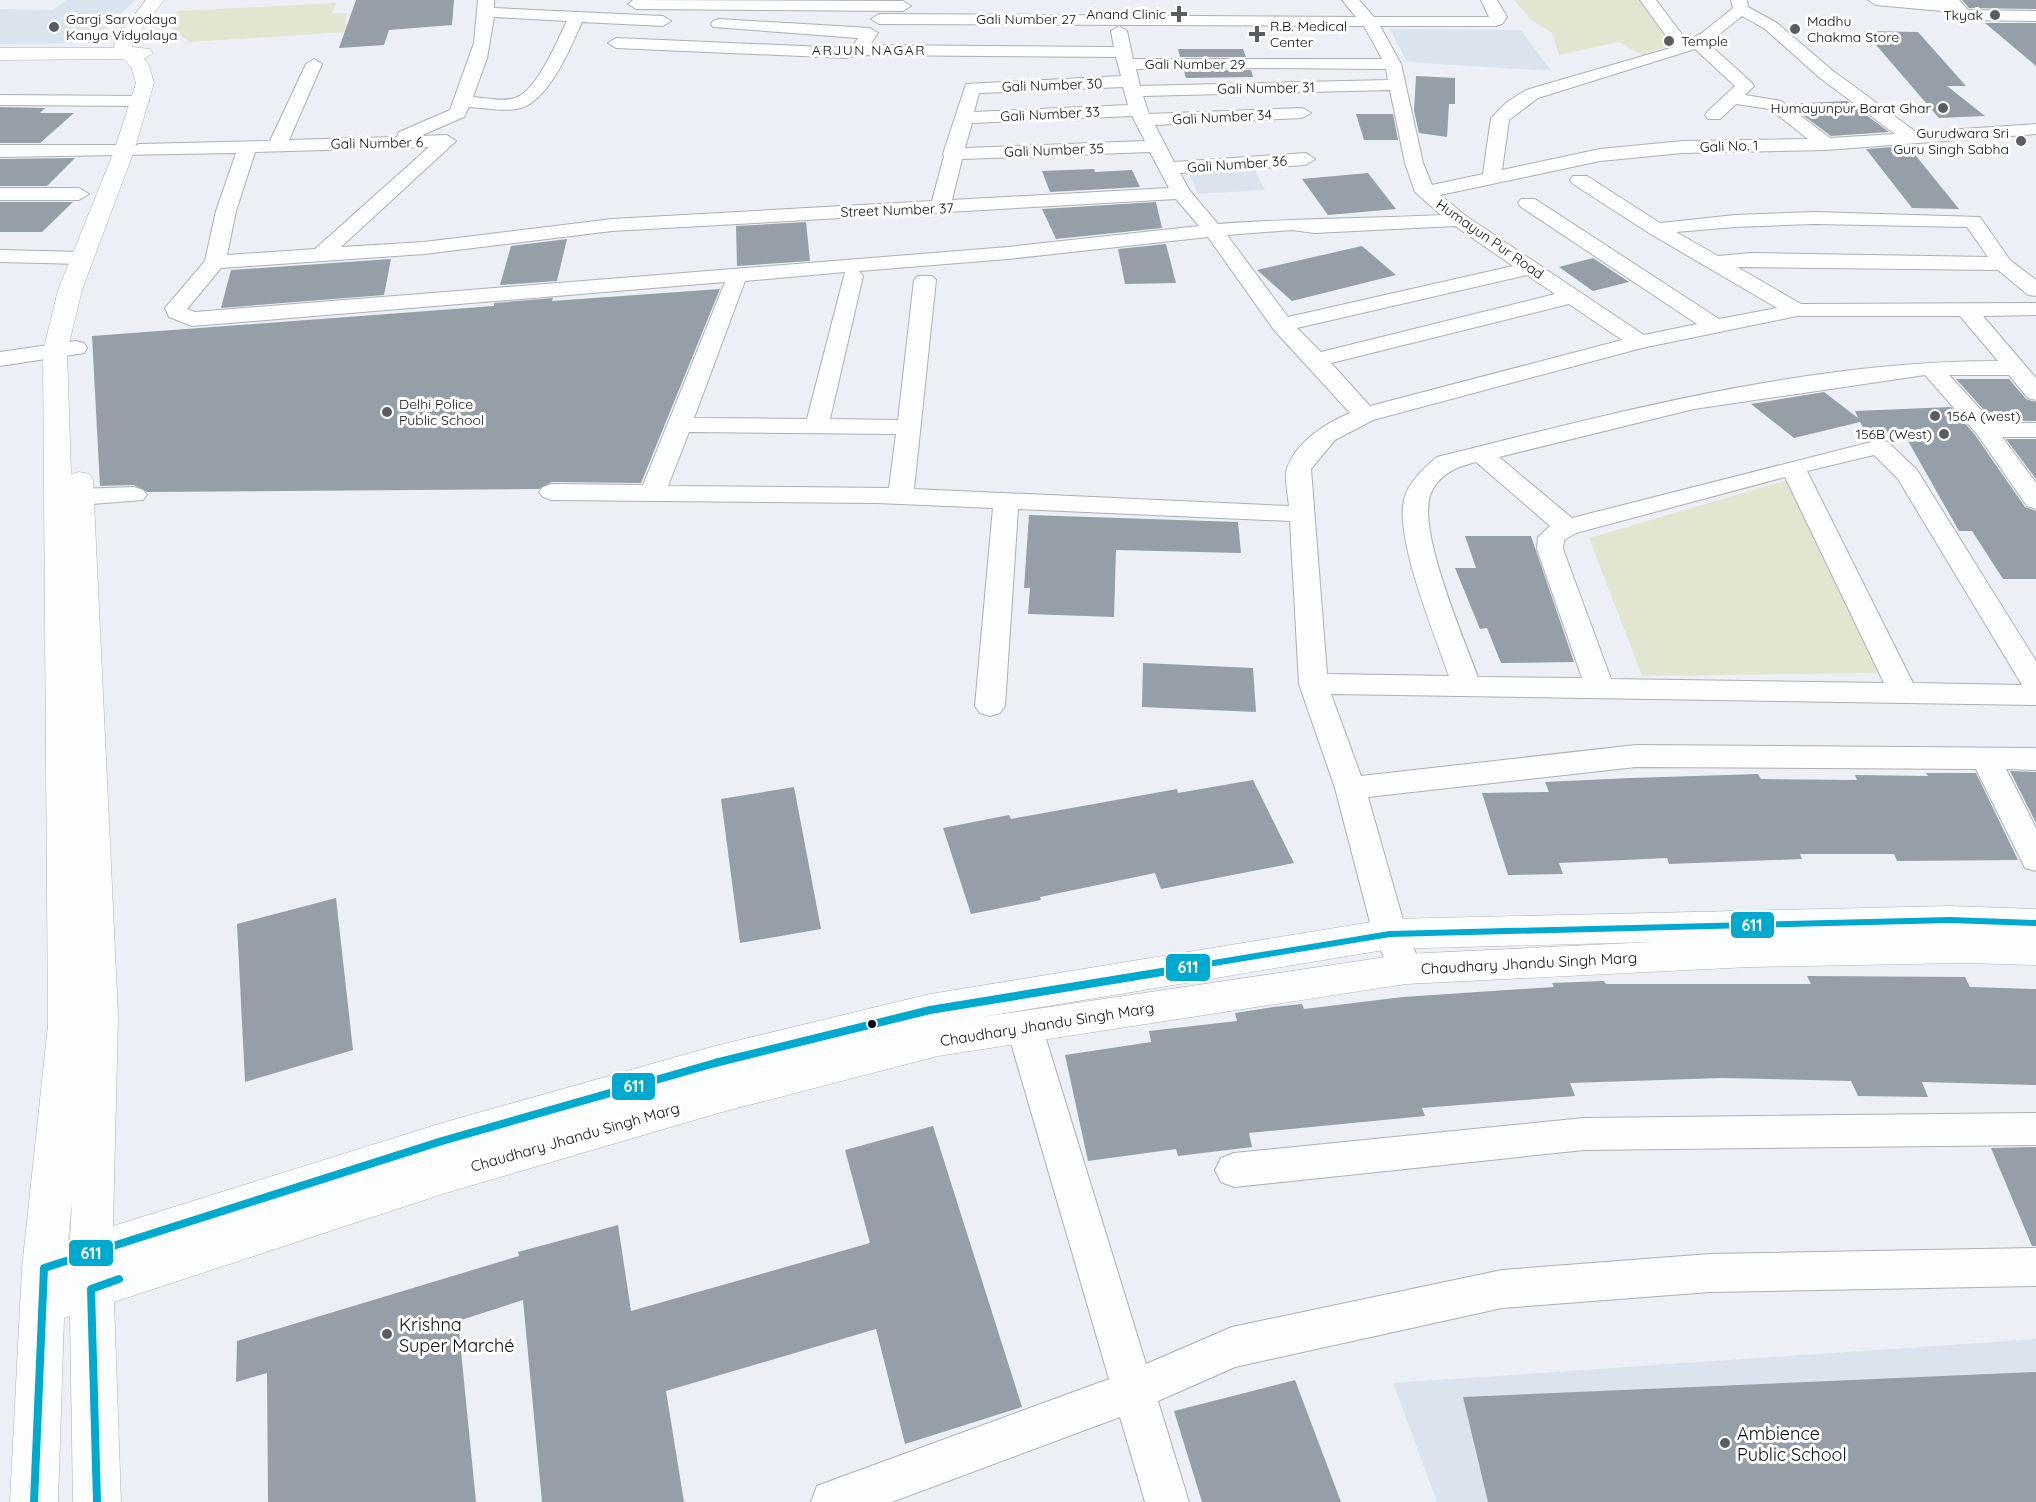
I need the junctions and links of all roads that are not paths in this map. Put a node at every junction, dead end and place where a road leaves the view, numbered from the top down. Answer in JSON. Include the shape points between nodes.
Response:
{"nodes":[{"id":1,"x":155,"y":0,"type":"edge"},
{"id":2,"x":174,"y":0,"type":"edge"},
{"id":3,"x":642,"y":0,"type":"edge"},
{"id":4,"x":1276,"y":0,"type":"edge"},
{"id":5,"x":1350,"y":0,"type":"edge"},
{"id":6,"x":1489,"y":0,"type":"edge"},
{"id":7,"x":1648,"y":0,"type":"edge"},
{"id":8,"x":1876,"y":0,"type":"edge"},
{"id":9,"x":1740,"y":4,"type":"edge"},
{"id":10,"x":1954,"y":4,"type":"edge"},
{"id":11,"x":487,"y":6,"type":"edge"},
{"id":12,"x":881,"y":8,"type":"edge"},
{"id":13,"x":1116,"y":12,"type":"junction"},
{"id":14,"x":577,"y":16,"type":"junction"},
{"id":15,"x":2032,"y":19,"type":"edge"},
{"id":16,"x":1288,"y":21,"type":"junction"},
{"id":17,"x":678,"y":22,"type":"dead end"},
{"id":18,"x":1370,"y":22,"type":"junction"},
{"id":19,"x":701,"y":23,"type":"dead end"},
{"id":20,"x":869,"y":34,"type":"junction"},
{"id":21,"x":616,"y":44,"type":"dead end"},
{"id":22,"x":1690,"y":45,"type":"junction"},
{"id":23,"x":0,"y":48,"type":"edge"},
{"id":24,"x":859,"y":50,"type":"junction"},
{"id":25,"x":133,"y":51,"type":"junction"},
{"id":26,"x":0,"y":54,"type":"edge"},
{"id":27,"x":1304,"y":63,"type":"junction"},
{"id":28,"x":314,"y":64,"type":"dead end"},
{"id":29,"x":1393,"y":64,"type":"junction"},
{"id":30,"x":1399,"y":85,"type":"junction"},
{"id":31,"x":1133,"y":89,"type":"junction"},
{"id":32,"x":0,"y":100,"type":"edge"},
{"id":33,"x":140,"y":101,"type":"junction"},
{"id":34,"x":1281,"y":101,"type":"dead end"},
{"id":35,"x":462,"y":102,"type":"junction"},
{"id":36,"x":1721,"y":107,"type":"junction"},
{"id":37,"x":1302,"y":113,"type":"dead end"},
{"id":38,"x":963,"y":118,"type":"junction"},
{"id":39,"x":1738,"y":120,"type":"dead end"},
{"id":40,"x":2032,"y":134,"type":"edge"},
{"id":41,"x":1914,"y":139,"type":"junction"},
{"id":42,"x":388,"y":143,"type":"junction"},
{"id":43,"x":278,"y":144,"type":"junction"},
{"id":44,"x":1826,"y":144,"type":"junction"},
{"id":45,"x":248,"y":146,"type":"junction"},
{"id":46,"x":1156,"y":146,"type":"junction"},
{"id":47,"x":0,"y":150,"type":"edge"},
{"id":48,"x":132,"y":151,"type":"junction"},
{"id":49,"x":952,"y":154,"type":"junction"},
{"id":50,"x":1306,"y":159,"type":"dead end"},
{"id":51,"x":1168,"y":168,"type":"junction"},
{"id":52,"x":1492,"y":176,"type":"junction"},
{"id":53,"x":1580,"y":180,"type":"dead end"},
{"id":54,"x":1425,"y":192,"type":"junction"},
{"id":55,"x":1181,"y":193,"type":"junction"},
{"id":56,"x":0,"y":194,"type":"edge"},
{"id":57,"x":79,"y":194,"type":"dead end"},
{"id":58,"x":1528,"y":203,"type":"dead end"},
{"id":59,"x":940,"y":208,"type":"junction"},
{"id":60,"x":1459,"y":220,"type":"junction"},
{"id":61,"x":1656,"y":229,"type":"junction"},
{"id":62,"x":1213,"y":230,"type":"junction"},
{"id":63,"x":322,"y":254,"type":"junction"},
{"id":64,"x":0,"y":256,"type":"edge"},
{"id":65,"x":82,"y":258,"type":"junction"},
{"id":66,"x":215,"y":262,"type":"junction"},
{"id":67,"x":1714,"y":262,"type":"junction"},
{"id":68,"x":2003,"y":264,"type":"junction"},
{"id":69,"x":1530,"y":268,"type":"junction"},
{"id":70,"x":853,"y":276,"type":"dead end"},
{"id":71,"x":925,"y":280,"type":"dead end"},
{"id":72,"x":736,"y":282,"type":"dead end"},
{"id":73,"x":2036,"y":290,"type":"edge"},
{"id":74,"x":1573,"y":296,"type":"junction"},
{"id":75,"x":2036,"y":309,"type":"edge"},
{"id":76,"x":1797,"y":310,"type":"junction"},
{"id":77,"x":1967,"y":310,"type":"junction"},
{"id":78,"x":1282,"y":325,"type":"junction"},
{"id":79,"x":1713,"y":325,"type":"junction"},
{"id":80,"x":1640,"y":342,"type":"junction"},
{"id":81,"x":65,"y":350,"type":"junction"},
{"id":82,"x":0,"y":359,"type":"edge"},
{"id":83,"x":1316,"y":360,"type":"junction"},
{"id":84,"x":1931,"y":368,"type":"junction"},
{"id":85,"x":2014,"y":368,"type":"junction"},
{"id":86,"x":2036,"y":393,"type":"edge"},
{"id":87,"x":1365,"y":415,"type":"junction"},
{"id":88,"x":678,"y":425,"type":"junction"},
{"id":89,"x":817,"y":426,"type":"junction"},
{"id":90,"x":908,"y":427,"type":"junction"},
{"id":91,"x":1985,"y":429,"type":"junction"},
{"id":92,"x":2036,"y":430,"type":"edge"},
{"id":93,"x":1481,"y":454,"type":"junction"},
{"id":94,"x":1792,"y":467,"type":"junction"},
{"id":95,"x":552,"y":492,"type":"dead end"},
{"id":96,"x":653,"y":492,"type":"junction"},
{"id":97,"x":134,"y":495,"type":"dead end"},
{"id":98,"x":79,"y":496,"type":"junction"},
{"id":99,"x":901,"y":496,"type":"junction"},
{"id":100,"x":2036,"y":501,"type":"edge"},
{"id":101,"x":1006,"y":502,"type":"junction"},
{"id":102,"x":1302,"y":514,"type":"junction"},
{"id":103,"x":1567,"y":527,"type":"junction"},
{"id":104,"x":1313,"y":684,"type":"junction"},
{"id":105,"x":2036,"y":684,"type":"edge"},
{"id":106,"x":1467,"y":687,"type":"junction"},
{"id":107,"x":1600,"y":689,"type":"junction"},
{"id":108,"x":1903,"y":693,"type":"junction"},
{"id":109,"x":2036,"y":695,"type":"edge"},
{"id":110,"x":990,"y":706,"type":"dead end"},
{"id":111,"x":1985,"y":758,"type":"junction"},
{"id":112,"x":2036,"y":759,"type":"edge"},
{"id":113,"x":1350,"y":788,"type":"junction"},
{"id":114,"x":2036,"y":859,"type":"edge"},
{"id":115,"x":2036,"y":924,"type":"edge"},
{"id":116,"x":1390,"y":934,"type":"junction"},
{"id":117,"x":2036,"y":950,"type":"edge"},
{"id":118,"x":1406,"y":969,"type":"junction"},
{"id":119,"x":1024,"y":1026,"type":"junction"},
{"id":120,"x":2036,"y":1129,"type":"edge"},
{"id":121,"x":1234,"y":1170,"type":"dead end"},
{"id":122,"x":2036,"y":1267,"type":"edge"},
{"id":123,"x":91,"y":1271,"type":"junction"},
{"id":124,"x":43,"y":1286,"type":"junction"},
{"id":125,"x":1133,"y":1391,"type":"junction"},
{"id":126,"x":34,"y":1502,"type":"edge"},
{"id":127,"x":97,"y":1502,"type":"edge"},
{"id":128,"x":833,"y":1502,"type":"edge"},
{"id":129,"x":1167,"y":1502,"type":"edge"}],
"edges":[{"from":1,"to":25,"type":"street","via":[[124,40]]},
{"from":2,"to":25,"type":"street"},
{"from":3,"to":12,"type":"street","name":"Gali Number 27","via":[[636,4]]},
{"from":4,"to":16,"type":"street"},
{"from":5,"to":18,"type":"street","name":"Humayun Pur Road"},
{"from":6,"to":18,"type":"street","name":"Gali Number 27","via":[[1499,17],[1496,21]]},
{"from":7,"to":22,"type":"street"},
{"from":8,"to":10,"type":"street"},
{"from":9,"to":22,"type":"street"},
{"from":9,"to":41,"type":"street"},
{"from":10,"to":15,"type":"street","via":[[1964,15]]},
{"from":11,"to":14,"type":"street"},
{"from":11,"to":35,"type":"street","via":[[480,52]]},
{"from":12,"to":13,"type":"street","name":"Gali Number 27"},
{"from":12,"to":20,"type":"street"},
{"from":13,"to":16,"type":"street","name":"Gali Number 27"},
{"from":13,"to":31,"type":"street"},
{"from":14,"to":17,"type":"street"},
{"from":14,"to":35,"type":"street","via":[[530,98],[519,103]]},
{"from":16,"to":18,"type":"street","name":"Gali Number 27"},
{"from":16,"to":27,"type":"street"},
{"from":18,"to":29,"type":"street","name":"Humayun Pur Road"},
{"from":19,"to":20,"type":"street"},
{"from":20,"to":24,"type":"street"},
{"from":21,"to":24,"type":"street","via":[[840,53]]},
{"from":22,"to":36,"type":"street","via":[[1745,86]]},
{"from":22,"to":52,"type":"street","via":[[1532,94],[1513,106],[1500,118]]},
{"from":23,"to":25,"type":"street"},
{"from":24,"to":31,"type":"street"},
{"from":25,"to":26,"type":"street"},
{"from":25,"to":33,"type":"street","via":[[145,82]]},
{"from":25,"to":48,"type":"street","via":[[155,62],[160,80]]},
{"from":27,"to":29,"type":"street","name":"Gali Number 29"},
{"from":27,"to":31,"type":"street","name":"Gali Number 29","via":[[1268,64]]},
{"from":28,"to":43,"type":"street"},
{"from":29,"to":30,"type":"street","name":"Humayun Pur Road"},
{"from":30,"to":31,"type":"street","name":"Gali Number 31"},
{"from":30,"to":54,"type":"street","name":"Humayun Pur Road","via":[[1414,163]]},
{"from":31,"to":34,"type":"street"},
{"from":31,"to":37,"type":"street","name":"Gali Number 34"},
{"from":31,"to":38,"type":"street","name":"Gali Number 33"},
{"from":31,"to":38,"type":"street","name":"Gali Number 30","via":[[972,88]]},
{"from":31,"to":46,"type":"street"},
{"from":32,"to":33,"type":"street"},
{"from":33,"to":48,"type":"street"},
{"from":35,"to":42,"type":"street","via":[[458,113]]},
{"from":36,"to":39,"type":"street","via":[[1741,114]]},
{"from":36,"to":44,"type":"street","via":[[1775,105]]},
{"from":38,"to":49,"type":"street"},
{"from":40,"to":41,"type":"street","name":"Gali No. 1"},
{"from":41,"to":44,"type":"street","name":"Gali No. 1"},
{"from":42,"to":43,"type":"street","name":"Gali Number 6"},
{"from":42,"to":63,"type":"street","name":"Gali Number 6","via":[[447,141]]},
{"from":43,"to":45,"type":"street","name":"Gali Number 6"},
{"from":44,"to":52,"type":"street","name":"Gali No. 1","via":[[1683,147],[1600,155]]},
{"from":45,"to":48,"type":"street","name":"Gali Number 6"},
{"from":45,"to":66,"type":"street","via":[[226,211]]},
{"from":46,"to":49,"type":"street","name":"Gali Number 35"},
{"from":46,"to":51,"type":"street"},
{"from":47,"to":48,"type":"street","name":"Gali Number 6"},
{"from":48,"to":65,"type":"street"},
{"from":48,"to":81,"type":"street","via":[[77,330]]},
{"from":49,"to":59,"type":"street"},
{"from":50,"to":51,"type":"street","name":"Gali Number 36"},
{"from":51,"to":55,"type":"street"},
{"from":52,"to":54,"type":"street","name":"Gali No. 1"},
{"from":53,"to":61,"type":"street"},
{"from":54,"to":60,"type":"street","name":"Humayun Pur Road"},
{"from":55,"to":59,"type":"street","name":"Street Number 37"},
{"from":55,"to":62,"type":"street"},
{"from":56,"to":57,"type":"street"},
{"from":58,"to":79,"type":"street"},
{"from":59,"to":63,"type":"street","name":"Street Number 37","via":[[612,225],[424,248]]},
{"from":60,"to":62,"type":"street"},
{"from":60,"to":69,"type":"street","name":"Humayun Pur Road"},
{"from":61,"to":67,"type":"street"},
{"from":61,"to":68,"type":"street","via":[[1763,219],[1973,222]]},
{"from":62,"to":66,"type":"street","via":[[1008,253],[192,319],[177,312],[176,308]]},
{"from":62,"to":78,"type":"street"},
{"from":63,"to":66,"type":"street","name":"Street Number 37"},
{"from":64,"to":65,"type":"street"},
{"from":65,"to":81,"type":"street","via":[[57,333]]},
{"from":67,"to":68,"type":"street","via":[[1751,259]]},
{"from":67,"to":76,"type":"street"},
{"from":68,"to":73,"type":"street"},
{"from":69,"to":74,"type":"street","name":"Humayun Pur Road"},
{"from":69,"to":78,"type":"street"},
{"from":70,"to":89,"type":"street"},
{"from":71,"to":90,"type":"street"},
{"from":72,"to":88,"type":"street"},
{"from":74,"to":80,"type":"street","name":"Humayun Pur Road"},
{"from":74,"to":83,"type":"street"},
{"from":75,"to":77,"type":"street"},
{"from":76,"to":77,"type":"street"},
{"from":76,"to":79,"type":"street"},
{"from":77,"to":85,"type":"street"},
{"from":78,"to":83,"type":"street"},
{"from":79,"to":80,"type":"street"},
{"from":80,"to":87,"type":"street"},
{"from":81,"to":82,"type":"street"},
{"from":81,"to":98,"type":"street"},
{"from":81,"to":124,"type":"street","via":[[67,1025]]},
{"from":83,"to":87,"type":"street"},
{"from":84,"to":85,"type":"street"},
{"from":84,"to":91,"type":"street"},
{"from":84,"to":93,"type":"street","via":[[1694,402]]},
{"from":85,"to":86,"type":"street"},
{"from":87,"to":102,"type":"street","via":[[1336,426],[1312,447],[1299,469]]},
{"from":88,"to":89,"type":"street"},
{"from":88,"to":96,"type":"street"},
{"from":89,"to":90,"type":"street"},
{"from":90,"to":99,"type":"street"},
{"from":91,"to":92,"type":"street"},
{"from":91,"to":100,"type":"street"},
{"from":93,"to":103,"type":"street"},
{"from":93,"to":106,"type":"street","via":[[1446,462],[1429,476],[1416,501],[1417,534]]},
{"from":94,"to":103,"type":"street"},
{"from":94,"to":105,"type":"street","via":[[1879,447],[1908,475]]},
{"from":94,"to":108,"type":"street"},
{"from":95,"to":96,"type":"street"},
{"from":96,"to":99,"type":"street"},
{"from":97,"to":98,"type":"street"},
{"from":98,"to":123,"type":"street","via":[[99,1015]]},
{"from":99,"to":101,"type":"street"},
{"from":101,"to":102,"type":"street"},
{"from":101,"to":110,"type":"street"},
{"from":102,"to":104,"type":"street"},
{"from":103,"to":107,"type":"street","via":[[1551,537],[1550,549]]},
{"from":104,"to":106,"type":"street"},
{"from":104,"to":113,"type":"street"},
{"from":106,"to":107,"type":"street"},
{"from":107,"to":108,"type":"street"},
{"from":108,"to":109,"type":"street"},
{"from":111,"to":112,"type":"street"},
{"from":111,"to":113,"type":"street","via":[[1636,756]]},
{"from":111,"to":114,"type":"street"},
{"from":113,"to":116,"type":"street"},
{"from":115,"to":116,"type":"street","name":"Chaudhary Jhandu Singh Marg","via":[[1950,920]]},
{"from":116,"to":118,"type":"street"},
{"from":116,"to":123,"type":"street","name":"Chaudhary Jhandu Singh Marg","via":[[930,1010],[715,1063],[442,1141]]},
{"from":117,"to":118,"type":"street","name":"Chaudhary Jhandu Singh Marg","via":[[1749,952]]},
{"from":118,"to":119,"type":"street","name":"Chaudhary Jhandu Singh Marg"},
{"from":119,"to":123,"type":"street","name":"Chaudhary Jhandu Singh Marg","via":[[938,1040],[722,1095]]},
{"from":119,"to":125,"type":"street"},
{"from":120,"to":121,"type":"street","via":[[1584,1134]]},
{"from":122,"to":125,"type":"street","via":[[1710,1273],[1502,1288],[1232,1347]]},
{"from":123,"to":124,"type":"street"},
{"from":123,"to":127,"type":"street"},
{"from":124,"to":126,"type":"street"},
{"from":125,"to":128,"type":"street"},
{"from":125,"to":129,"type":"street"}]}
